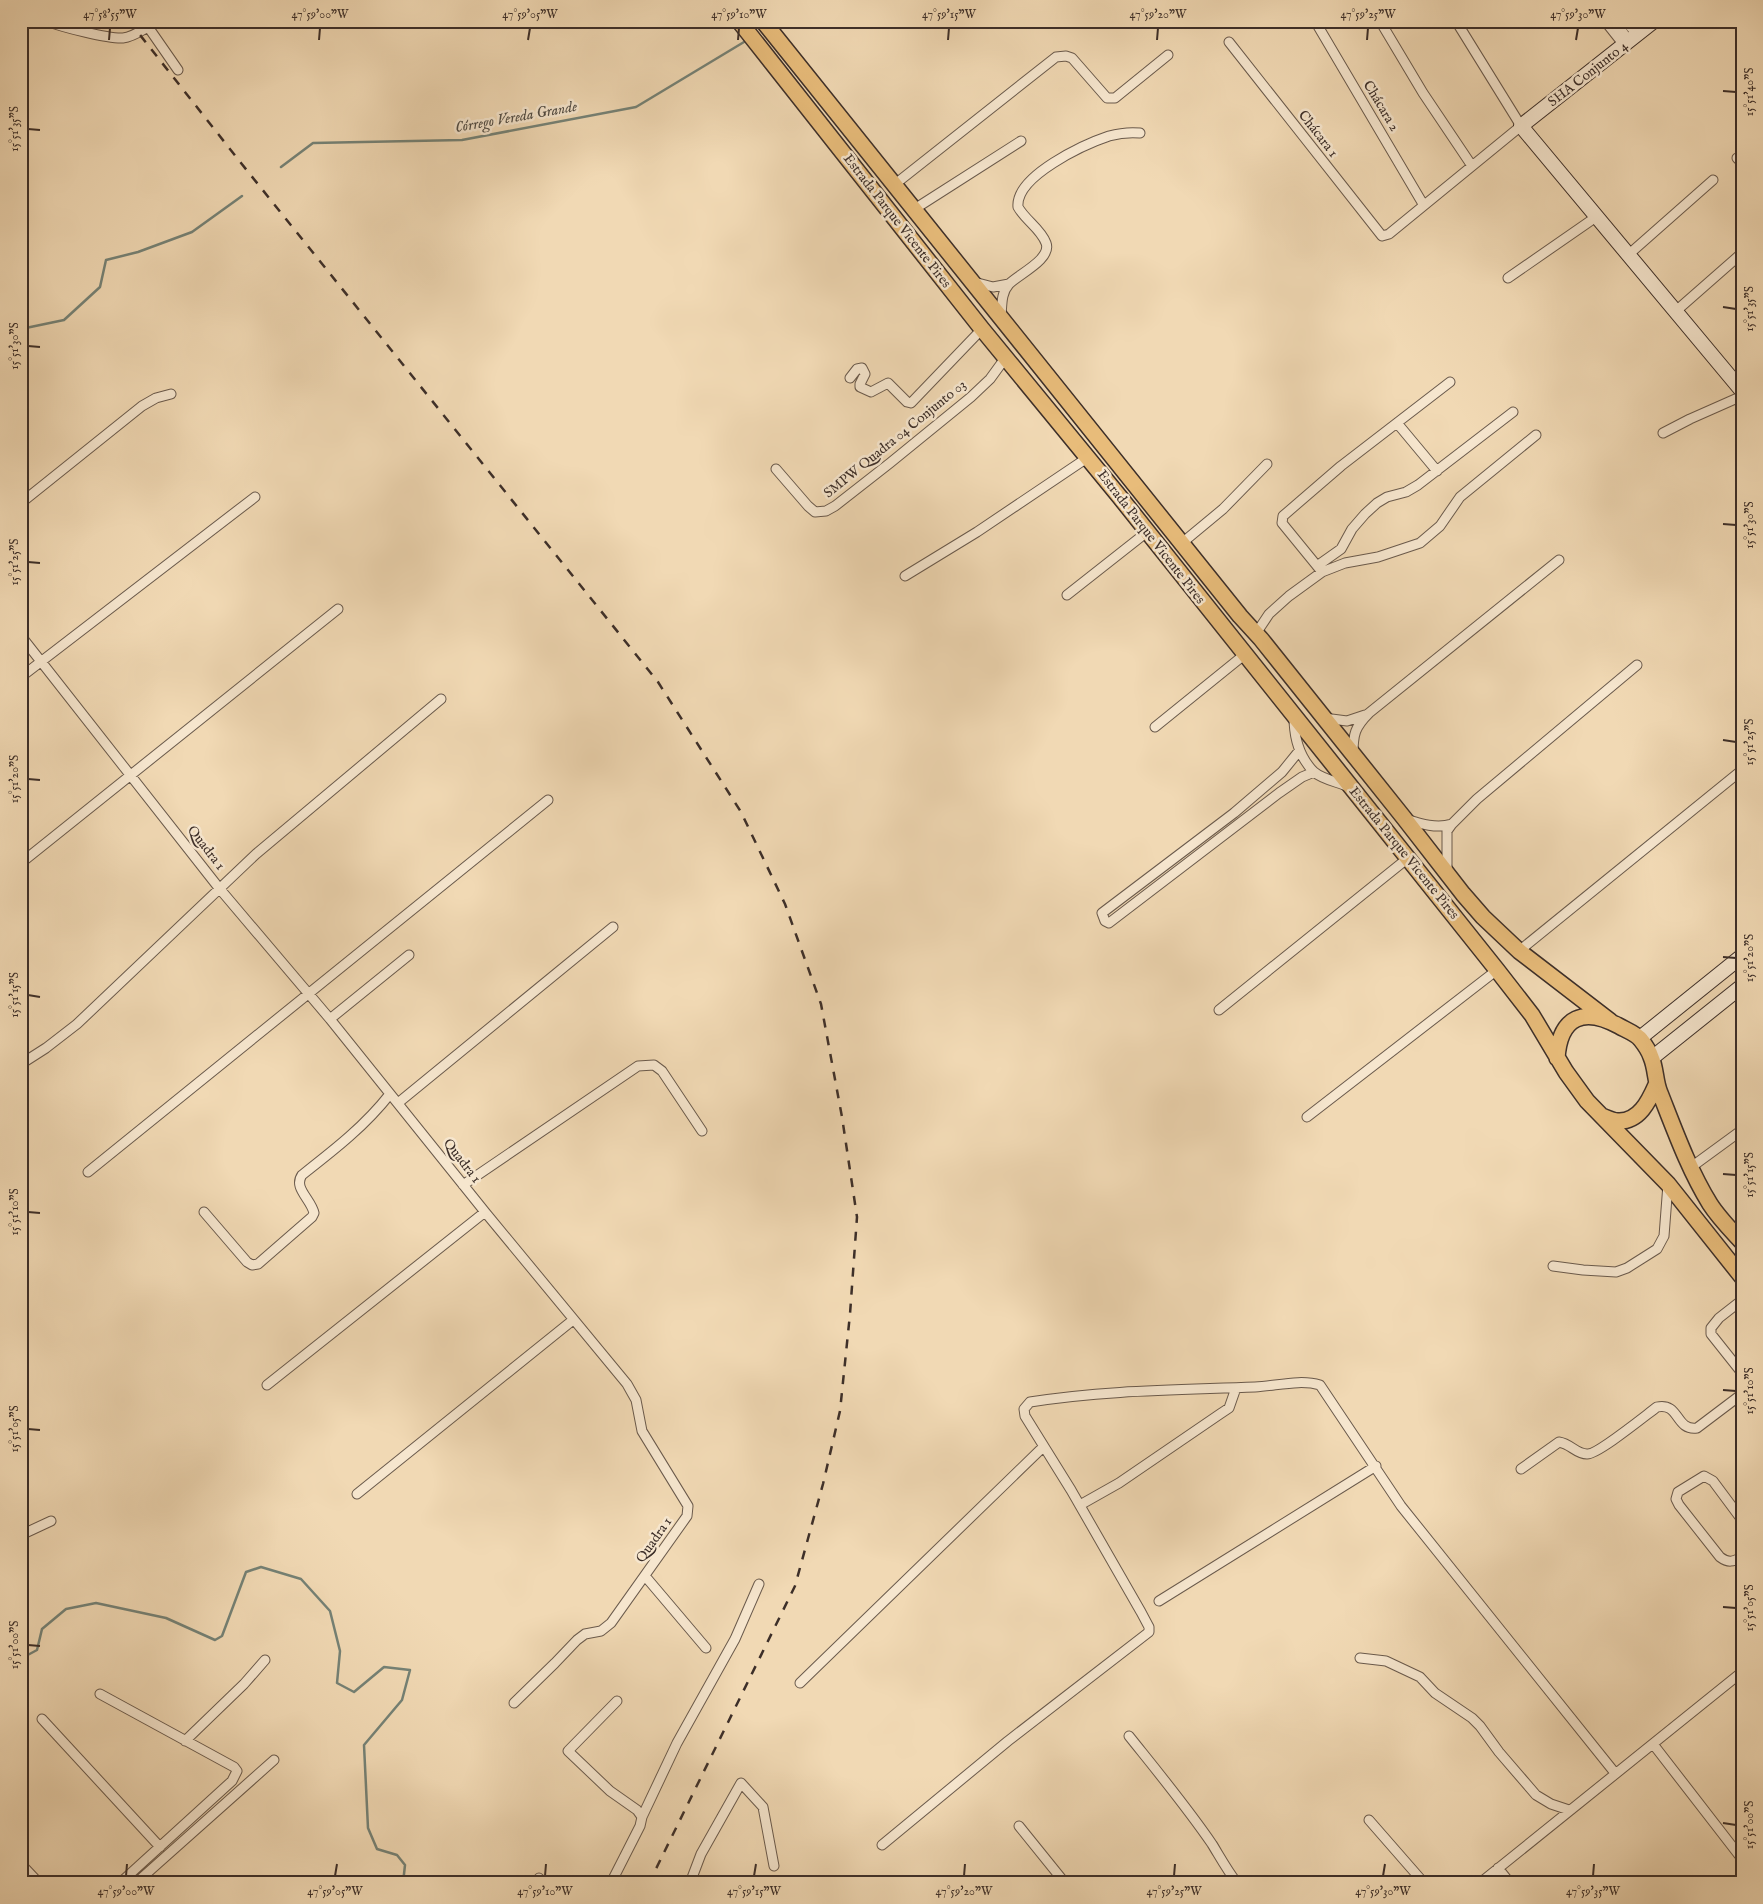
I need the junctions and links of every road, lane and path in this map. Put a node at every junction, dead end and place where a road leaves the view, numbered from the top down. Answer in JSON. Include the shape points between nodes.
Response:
{"nodes":[{"id":1,"x":47,"y":21,"type":"edge"},
{"id":2,"x":739,"y":21,"type":"edge"},
{"id":3,"x":763,"y":21,"type":"edge"},
{"id":4,"x":1314,"y":21,"type":"edge"},
{"id":5,"x":1380,"y":21,"type":"edge"},
{"id":6,"x":1456,"y":21,"type":"edge"},
{"id":7,"x":1605,"y":21,"type":"edge"},
{"id":8,"x":1615,"y":21,"type":"edge"},
{"id":9,"x":1626,"y":21,"type":"edge"},
{"id":10,"x":1654,"y":21,"type":"edge"},
{"id":11,"x":146,"y":24,"type":"edge"},
{"id":12,"x":1630,"y":41,"type":"junction"},
{"id":13,"x":1229,"y":42,"type":"dead end"},
{"id":14,"x":1168,"y":55,"type":"dead end"},
{"id":15,"x":178,"y":70,"type":"dead end"},
{"id":16,"x":1521,"y":126,"type":"junction"},
{"id":17,"x":1140,"y":133,"type":"dead end"},
{"id":18,"x":1020,"y":141,"type":"dead end"},
{"id":19,"x":1472,"y":166,"type":"junction"},
{"id":20,"x":1713,"y":180,"type":"dead end"},
{"id":21,"x":894,"y":185,"type":"junction"},
{"id":22,"x":1423,"y":204,"type":"junction"},
{"id":23,"x":913,"y":210,"type":"junction"},
{"id":24,"x":1596,"y":217,"type":"junction"},
{"id":25,"x":1742,"y":253,"type":"edge"},
{"id":26,"x":1628,"y":255,"type":"junction"},
{"id":27,"x":1508,"y":278,"type":"dead end"},
{"id":28,"x":974,"y":282,"type":"junction"},
{"id":29,"x":1009,"y":284,"type":"junction"},
{"id":30,"x":1676,"y":311,"type":"junction"},
{"id":31,"x":1001,"y":318,"type":"junction"},
{"id":32,"x":982,"y":330,"type":"junction"},
{"id":33,"x":1006,"y":357,"type":"junction"},
{"id":34,"x":850,"y":378,"type":"dead end"},
{"id":35,"x":1450,"y":382,"type":"dead end"},
{"id":36,"x":1742,"y":390,"type":"edge"},
{"id":37,"x":171,"y":394,"type":"dead end"},
{"id":38,"x":1742,"y":396,"type":"edge"},
{"id":39,"x":1513,"y":412,"type":"dead end"},
{"id":40,"x":1397,"y":423,"type":"junction"},
{"id":41,"x":1663,"y":434,"type":"dead end"},
{"id":42,"x":1536,"y":435,"type":"dead end"},
{"id":43,"x":1087,"y":458,"type":"junction"},
{"id":44,"x":1267,"y":464,"type":"dead end"},
{"id":45,"x":776,"y":469,"type":"dead end"},
{"id":46,"x":1436,"y":471,"type":"junction"},
{"id":47,"x":255,"y":497,"type":"dead end"},
{"id":48,"x":21,"y":503,"type":"edge"},
{"id":49,"x":1154,"y":508,"type":"junction"},
{"id":50,"x":1170,"y":528,"type":"junction"},
{"id":51,"x":1146,"y":531,"type":"junction"},
{"id":52,"x":1182,"y":543,"type":"junction"},
{"id":53,"x":1559,"y":560,"type":"dead end"},
{"id":54,"x":1319,"y":569,"type":"junction"},
{"id":55,"x":905,"y":576,"type":"dead end"},
{"id":56,"x":1067,"y":595,"type":"dead end"},
{"id":57,"x":338,"y":609,"type":"dead end"},
{"id":58,"x":1269,"y":614,"type":"junction"},
{"id":59,"x":1240,"y":616,"type":"junction"},
{"id":60,"x":21,"y":636,"type":"edge"},
{"id":61,"x":1261,"y":639,"type":"junction"},
{"id":62,"x":1244,"y":655,"type":"junction"},
{"id":63,"x":42,"y":660,"type":"junction"},
{"id":64,"x":1638,"y":665,"type":"dead end"},
{"id":65,"x":21,"y":677,"type":"edge"},
{"id":66,"x":441,"y":699,"type":"dead end"},
{"id":67,"x":1369,"y":713,"type":"junction"},
{"id":68,"x":1294,"y":716,"type":"junction"},
{"id":69,"x":1324,"y":718,"type":"junction"},
{"id":70,"x":1155,"y":727,"type":"dead end"},
{"id":71,"x":1299,"y":751,"type":"junction"},
{"id":72,"x":1353,"y":755,"type":"junction"},
{"id":73,"x":1742,"y":770,"type":"edge"},
{"id":74,"x":1314,"y":772,"type":"junction"},
{"id":75,"x":131,"y":774,"type":"junction"},
{"id":76,"x":1269,"y":782,"type":"junction"},
{"id":77,"x":1352,"y":788,"type":"junction"},
{"id":78,"x":1279,"y":793,"type":"junction"},
{"id":79,"x":548,"y":800,"type":"dead end"},
{"id":80,"x":1234,"y":813,"type":"junction"},
{"id":81,"x":1404,"y":818,"type":"junction"},
{"id":82,"x":1241,"y":821,"type":"junction"},
{"id":83,"x":1452,"y":824,"type":"junction"},
{"id":84,"x":1179,"y":856,"type":"junction"},
{"id":85,"x":1408,"y":858,"type":"junction"},
{"id":86,"x":21,"y":863,"type":"edge"},
{"id":87,"x":1186,"y":864,"type":"junction"},
{"id":88,"x":1447,"y":874,"type":"junction"},
{"id":89,"x":220,"y":888,"type":"junction"},
{"id":90,"x":612,"y":927,"type":"dead end"},
{"id":91,"x":1519,"y":951,"type":"junction"},
{"id":92,"x":409,"y":955,"type":"dead end"},
{"id":93,"x":1742,"y":956,"type":"edge"},
{"id":94,"x":1497,"y":970,"type":"junction"},
{"id":95,"x":1742,"y":986,"type":"edge"},
{"id":96,"x":308,"y":993,"type":"junction"},
{"id":97,"x":1219,"y":1010,"type":"dead end"},
{"id":98,"x":330,"y":1019,"type":"junction"},
{"id":99,"x":1610,"y":1021,"type":"junction"},
{"id":100,"x":1640,"y":1038,"type":"junction"},
{"id":101,"x":1557,"y":1058,"type":"junction"},
{"id":102,"x":1652,"y":1058,"type":"junction"},
{"id":103,"x":21,"y":1064,"type":"edge"},
{"id":104,"x":1656,"y":1085,"type":"junction"},
{"id":105,"x":390,"y":1094,"type":"junction"},
{"id":106,"x":398,"y":1103,"type":"junction"},
{"id":107,"x":1601,"y":1116,"type":"junction"},
{"id":108,"x":1307,"y":1117,"type":"dead end"},
{"id":109,"x":1742,"y":1130,"type":"edge"},
{"id":110,"x":702,"y":1131,"type":"dead end"},
{"id":111,"x":1690,"y":1168,"type":"junction"},
{"id":112,"x":88,"y":1172,"type":"dead end"},
{"id":113,"x":1668,"y":1184,"type":"junction"},
{"id":114,"x":463,"y":1185,"type":"junction"},
{"id":115,"x":204,"y":1212,"type":"dead end"},
{"id":116,"x":485,"y":1212,"type":"junction"},
{"id":117,"x":1742,"y":1242,"type":"edge"},
{"id":118,"x":1552,"y":1266,"type":"dead end"},
{"id":119,"x":1742,"y":1277,"type":"edge"},
{"id":120,"x":1742,"y":1300,"type":"edge"},
{"id":121,"x":573,"y":1320,"type":"junction"},
{"id":122,"x":1742,"y":1373,"type":"edge"},
{"id":123,"x":267,"y":1385,"type":"dead end"},
{"id":124,"x":1236,"y":1388,"type":"junction"},
{"id":125,"x":1742,"y":1394,"type":"edge"},
{"id":126,"x":1045,"y":1448,"type":"junction"},
{"id":127,"x":1376,"y":1466,"type":"junction"},
{"id":128,"x":1521,"y":1469,"type":"dead end"},
{"id":129,"x":357,"y":1494,"type":"dead end"},
{"id":130,"x":1080,"y":1505,"type":"junction"},
{"id":131,"x":1742,"y":1520,"type":"edge"},
{"id":132,"x":51,"y":1521,"type":"dead end"},
{"id":133,"x":21,"y":1536,"type":"edge"},
{"id":134,"x":1742,"y":1557,"type":"edge"},
{"id":135,"x":645,"y":1576,"type":"junction"},
{"id":136,"x":759,"y":1584,"type":"dead end"},
{"id":137,"x":1160,"y":1601,"type":"dead end"},
{"id":138,"x":706,"y":1648,"type":"dead end"},
{"id":139,"x":1360,"y":1658,"type":"dead end"},
{"id":140,"x":265,"y":1660,"type":"dead end"},
{"id":141,"x":1742,"y":1672,"type":"edge"},
{"id":142,"x":800,"y":1683,"type":"dead end"},
{"id":143,"x":100,"y":1694,"type":"dead end"},
{"id":144,"x":617,"y":1702,"type":"dead end"},
{"id":145,"x":514,"y":1703,"type":"dead end"},
{"id":146,"x":42,"y":1719,"type":"dead end"},
{"id":147,"x":1129,"y":1736,"type":"dead end"},
{"id":148,"x":185,"y":1741,"type":"junction"},
{"id":149,"x":1653,"y":1744,"type":"junction"},
{"id":150,"x":274,"y":1760,"type":"dead end"},
{"id":151,"x":1615,"y":1773,"type":"junction"},
{"id":152,"x":1569,"y":1810,"type":"junction"},
{"id":153,"x":642,"y":1817,"type":"junction"},
{"id":154,"x":1369,"y":1820,"type":"dead end"},
{"id":155,"x":1019,"y":1826,"type":"dead end"},
{"id":156,"x":882,"y":1845,"type":"dead end"},
{"id":157,"x":160,"y":1847,"type":"junction"},
{"id":158,"x":1742,"y":1859,"type":"edge"},
{"id":159,"x":21,"y":1864,"type":"edge"},
{"id":160,"x":774,"y":1866,"type":"dead end"},
{"id":161,"x":1498,"y":1868,"type":"junction"},
{"id":162,"x":39,"y":1883,"type":"edge"},
{"id":163,"x":120,"y":1883,"type":"edge"},
{"id":164,"x":136,"y":1883,"type":"edge"},
{"id":165,"x":611,"y":1883,"type":"edge"},
{"id":166,"x":690,"y":1883,"type":"edge"},
{"id":167,"x":1065,"y":1883,"type":"edge"},
{"id":168,"x":1237,"y":1883,"type":"edge"},
{"id":169,"x":1424,"y":1883,"type":"edge"},
{"id":170,"x":1480,"y":1883,"type":"edge"},
{"id":171,"x":1510,"y":1883,"type":"edge"}],
"edges":[{"from":1,"to":11,"type":"street","via":[[123,38],[138,32]]},
{"from":2,"to":32,"type":"main road","name":"Estrada Parque Vicente Pires"},
{"from":3,"to":21,"type":"main road","name":"Estrada Parque Vicente Pires"},
{"from":4,"to":22,"type":"street","name":"Chácara 2"},
{"from":5,"to":19,"type":"street"},
{"from":6,"to":16,"type":"street"},
{"from":7,"to":12,"type":"street"},
{"from":8,"to":12,"type":"street"},
{"from":9,"to":12,"type":"street"},
{"from":10,"to":12,"type":"street","name":"SHA Conjunto 4"},
{"from":11,"to":15,"type":"street"},
{"from":12,"to":16,"type":"street","name":"SHA Conjunto 4"},
{"from":13,"to":22,"type":"street","name":"Chácara 1","via":[[1382,236],[1389,234]]},
{"from":14,"to":21,"type":"street","via":[[1110,99],[1072,58],[1056,58]]},
{"from":16,"to":19,"type":"street"},
{"from":16,"to":24,"type":"street"},
{"from":17,"to":29,"type":"street","via":[[1126,132],[1082,147],[1056,161],[1022,190],[1018,207],[1047,246],[1042,258]]},
{"from":18,"to":23,"type":"street"},
{"from":19,"to":22,"type":"street"},
{"from":20,"to":26,"type":"street"},
{"from":21,"to":23,"type":"main road","name":"Estrada Parque Vicente Pires"},
{"from":23,"to":28,"type":"main road","name":"Estrada Parque Vicente Pires"},
{"from":24,"to":26,"type":"street"},
{"from":24,"to":27,"type":"street"},
{"from":25,"to":30,"type":"street"},
{"from":26,"to":30,"type":"street"},
{"from":28,"to":29,"type":"street","via":[[993,286]]},
{"from":28,"to":31,"type":"main road","name":"Estrada Parque Vicente Pires"},
{"from":29,"to":31,"type":"street","via":[[1002,300]]},
{"from":30,"to":36,"type":"street"},
{"from":31,"to":49,"type":"main road","name":"Estrada Parque Vicente Pires"},
{"from":32,"to":33,"type":"main road","name":"Estrada Parque Vicente Pires"},
{"from":32,"to":34,"type":"street","via":[[911,403],[888,383],[871,392],[860,387],[865,374],[862,368]]},
{"from":33,"to":43,"type":"main road","name":"Estrada Parque Vicente Pires"},
{"from":33,"to":45,"type":"street","name":"SMPW Quadra 04 Conjunto 03","via":[[971,397],[826,511],[815,512]]},
{"from":35,"to":40,"type":"street"},
{"from":37,"to":48,"type":"street","via":[[142,406]]},
{"from":38,"to":41,"type":"street"},
{"from":39,"to":46,"type":"street"},
{"from":40,"to":46,"type":"street"},
{"from":40,"to":54,"type":"street","via":[[1283,516],[1282,523]]},
{"from":42,"to":54,"type":"street","via":[[1460,497],[1440,526],[1420,544],[1378,557]]},
{"from":43,"to":51,"type":"main road","name":"Estrada Parque Vicente Pires"},
{"from":43,"to":55,"type":"street"},
{"from":44,"to":52,"type":"street","via":[[1223,509]]},
{"from":46,"to":54,"type":"street","via":[[1406,492],[1377,503],[1364,514],[1340,549]]},
{"from":47,"to":63,"type":"street"},
{"from":49,"to":50,"type":"main road","name":"Estrada Parque Vicente Pires"},
{"from":49,"to":51,"type":"main road","via":[[1146,517]]},
{"from":50,"to":51,"type":"main road","via":[[1155,538]]},
{"from":50,"to":52,"type":"main road","name":"Estrada Parque Vicente Pires"},
{"from":51,"to":56,"type":"street"},
{"from":51,"to":62,"type":"main road","name":"Estrada Parque Vicente Pires"},
{"from":52,"to":59,"type":"main road","name":"Estrada Parque Vicente Pires"},
{"from":53,"to":67,"type":"street"},
{"from":54,"to":58,"type":"street"},
{"from":57,"to":75,"type":"street"},
{"from":58,"to":59,"type":"street","via":[[1255,619]]},
{"from":58,"to":61,"type":"street","via":[[1259,629]]},
{"from":59,"to":61,"type":"main road","name":"Estrada Parque Vicente Pires"},
{"from":60,"to":63,"type":"street","name":"Quadra 1"},
{"from":61,"to":69,"type":"main road","name":"Estrada Parque Vicente Pires"},
{"from":62,"to":68,"type":"main road","name":"Estrada Parque Vicente Pires"},
{"from":62,"to":70,"type":"street"},
{"from":63,"to":65,"type":"street"},
{"from":63,"to":75,"type":"street","name":"Quadra 1"},
{"from":64,"to":83,"type":"street","via":[[1477,799]]},
{"from":66,"to":89,"type":"street"},
{"from":67,"to":69,"type":"street","via":[[1347,721]]},
{"from":67,"to":72,"type":"street","via":[[1356,728]]},
{"from":68,"to":71,"type":"street"},
{"from":68,"to":77,"type":"main road","name":"Estrada Parque Vicente Pires"},
{"from":69,"to":72,"type":"main road","name":"Estrada Parque Vicente Pires"},
{"from":71,"to":74,"type":"street"},
{"from":71,"to":76,"type":"street"},
{"from":72,"to":81,"type":"main road","name":"Estrada Parque Vicente Pires"},
{"from":73,"to":91,"type":"street"},
{"from":74,"to":77,"type":"street"},
{"from":74,"to":78,"type":"street"},
{"from":75,"to":86,"type":"street"},
{"from":75,"to":89,"type":"street","name":"Quadra 1"},
{"from":76,"to":78,"type":"street"},
{"from":76,"to":80,"type":"street"},
{"from":77,"to":85,"type":"main road","name":"Estrada Parque Vicente Pires"},
{"from":78,"to":82,"type":"street"},
{"from":79,"to":96,"type":"street"},
{"from":80,"to":82,"type":"street"},
{"from":80,"to":84,"type":"street"},
{"from":81,"to":83,"type":"street","via":[[1435,826]]},
{"from":81,"to":88,"type":"main road","name":"Estrada Parque Vicente Pires"},
{"from":82,"to":87,"type":"street"},
{"from":83,"to":88,"type":"street","via":[[1446,841]]},
{"from":84,"to":87,"type":"street"},
{"from":84,"to":87,"type":"street","via":[[1102,913],[1105,921],[1109,923]]},
{"from":85,"to":94,"type":"main road","name":"Estrada Parque Vicente Pires"},
{"from":85,"to":97,"type":"street"},
{"from":88,"to":91,"type":"main road","name":"Estrada Parque Vicente Pires","via":[[1483,917]]},
{"from":89,"to":96,"type":"street","name":"Quadra 1"},
{"from":89,"to":103,"type":"street","via":[[76,1024]]},
{"from":90,"to":106,"type":"street"},
{"from":91,"to":99,"type":"main road","name":"Estrada Parque Vicente Pires"},
{"from":92,"to":98,"type":"street"},
{"from":93,"to":100,"type":"street"},
{"from":94,"to":101,"type":"main road","name":"Estrada Parque Vicente Pires","via":[[1532,1015]]},
{"from":94,"to":108,"type":"street"},
{"from":95,"to":102,"type":"street"},
{"from":96,"to":98,"type":"street","name":"Quadra 1"},
{"from":96,"to":112,"type":"street"},
{"from":98,"to":105,"type":"street","name":"Quadra 1"},
{"from":99,"to":100,"type":"main road"},
{"from":99,"to":101,"type":"main road","via":[[1587,1016],[1570,1023],[1558,1043]]},
{"from":100,"to":102,"type":"main road"},
{"from":101,"to":107,"type":"main road"},
{"from":102,"to":104,"type":"main road"},
{"from":104,"to":107,"type":"main road","via":[[1646,1107],[1634,1116],[1618,1121]]},
{"from":104,"to":111,"type":"main road"},
{"from":105,"to":106,"type":"street","name":"Quadra 1"},
{"from":105,"to":115,"type":"street","via":[[351,1137],[302,1174],[299,1186],[314,1212],[312,1217],[258,1264],[246,1262]]},
{"from":106,"to":114,"type":"street","name":"Quadra 1"},
{"from":107,"to":113,"type":"main road"},
{"from":109,"to":111,"type":"street"},
{"from":110,"to":114,"type":"street","via":[[662,1070],[654,1065],[638,1066]]},
{"from":111,"to":117,"type":"main road","via":[[1711,1206]]},
{"from":113,"to":118,"type":"street","via":[[1664,1236],[1657,1249],[1616,1272]]},
{"from":113,"to":119,"type":"main road"},
{"from":114,"to":116,"type":"street","name":"Quadra 1"},
{"from":116,"to":121,"type":"street","name":"Quadra 1"},
{"from":116,"to":123,"type":"street"},
{"from":120,"to":122,"type":"street","via":[[1711,1328],[1711,1334]]},
{"from":121,"to":129,"type":"street"},
{"from":121,"to":135,"type":"street","name":"Quadra 1","via":[[632,1393],[642,1432],[688,1506],[687,1516]]},
{"from":124,"to":126,"type":"street","via":[[1108,1392],[1030,1402],[1024,1408],[1025,1416]]},
{"from":124,"to":127,"type":"street","via":[[1320,1385]]},
{"from":124,"to":130,"type":"street","via":[[1229,1408],[1119,1483]]},
{"from":125,"to":128,"type":"street","via":[[1697,1428],[1685,1427],[1667,1406],[1657,1407],[1592,1454],[1579,1453],[1559,1442]]},
{"from":126,"to":130,"type":"street"},
{"from":126,"to":142,"type":"street"},
{"from":127,"to":137,"type":"street"},
{"from":127,"to":151,"type":"street","via":[[1406,1512]]},
{"from":130,"to":156,"type":"street","via":[[1141,1612],[1149,1632],[1008,1741]]},
{"from":131,"to":134,"type":"street","via":[[1713,1481],[1704,1476],[1676,1495],[1678,1505],[1720,1557],[1730,1562]]},
{"from":132,"to":133,"type":"street"},
{"from":135,"to":138,"type":"street"},
{"from":135,"to":145,"type":"street","name":"Quadra 1","via":[[606,1628],[577,1640]]},
{"from":136,"to":153,"type":"street","via":[[735,1639],[677,1743]]},
{"from":139,"to":152,"type":"street","via":[[1386,1661],[1420,1677],[1435,1693],[1480,1726],[1536,1795]]},
{"from":140,"to":148,"type":"street"},
{"from":141,"to":149,"type":"street"},
{"from":143,"to":148,"type":"street"},
{"from":144,"to":153,"type":"street","via":[[568,1751]]},
{"from":146,"to":157,"type":"street"},
{"from":147,"to":168,"type":"street","via":[[1213,1845]]},
{"from":148,"to":157,"type":"street","via":[[234,1766],[237,1774]]},
{"from":149,"to":151,"type":"street"},
{"from":149,"to":158,"type":"street"},
{"from":150,"to":164,"type":"street"},
{"from":151,"to":152,"type":"street"},
{"from":152,"to":161,"type":"street"},
{"from":153,"to":165,"type":"street"},
{"from":154,"to":169,"type":"street"},
{"from":155,"to":167,"type":"street"},
{"from":157,"to":163,"type":"street"},
{"from":159,"to":162,"type":"street"},
{"from":160,"to":166,"type":"street","via":[[763,1807],[741,1783],[701,1854]]},
{"from":161,"to":170,"type":"street"},
{"from":161,"to":171,"type":"street"}]}
